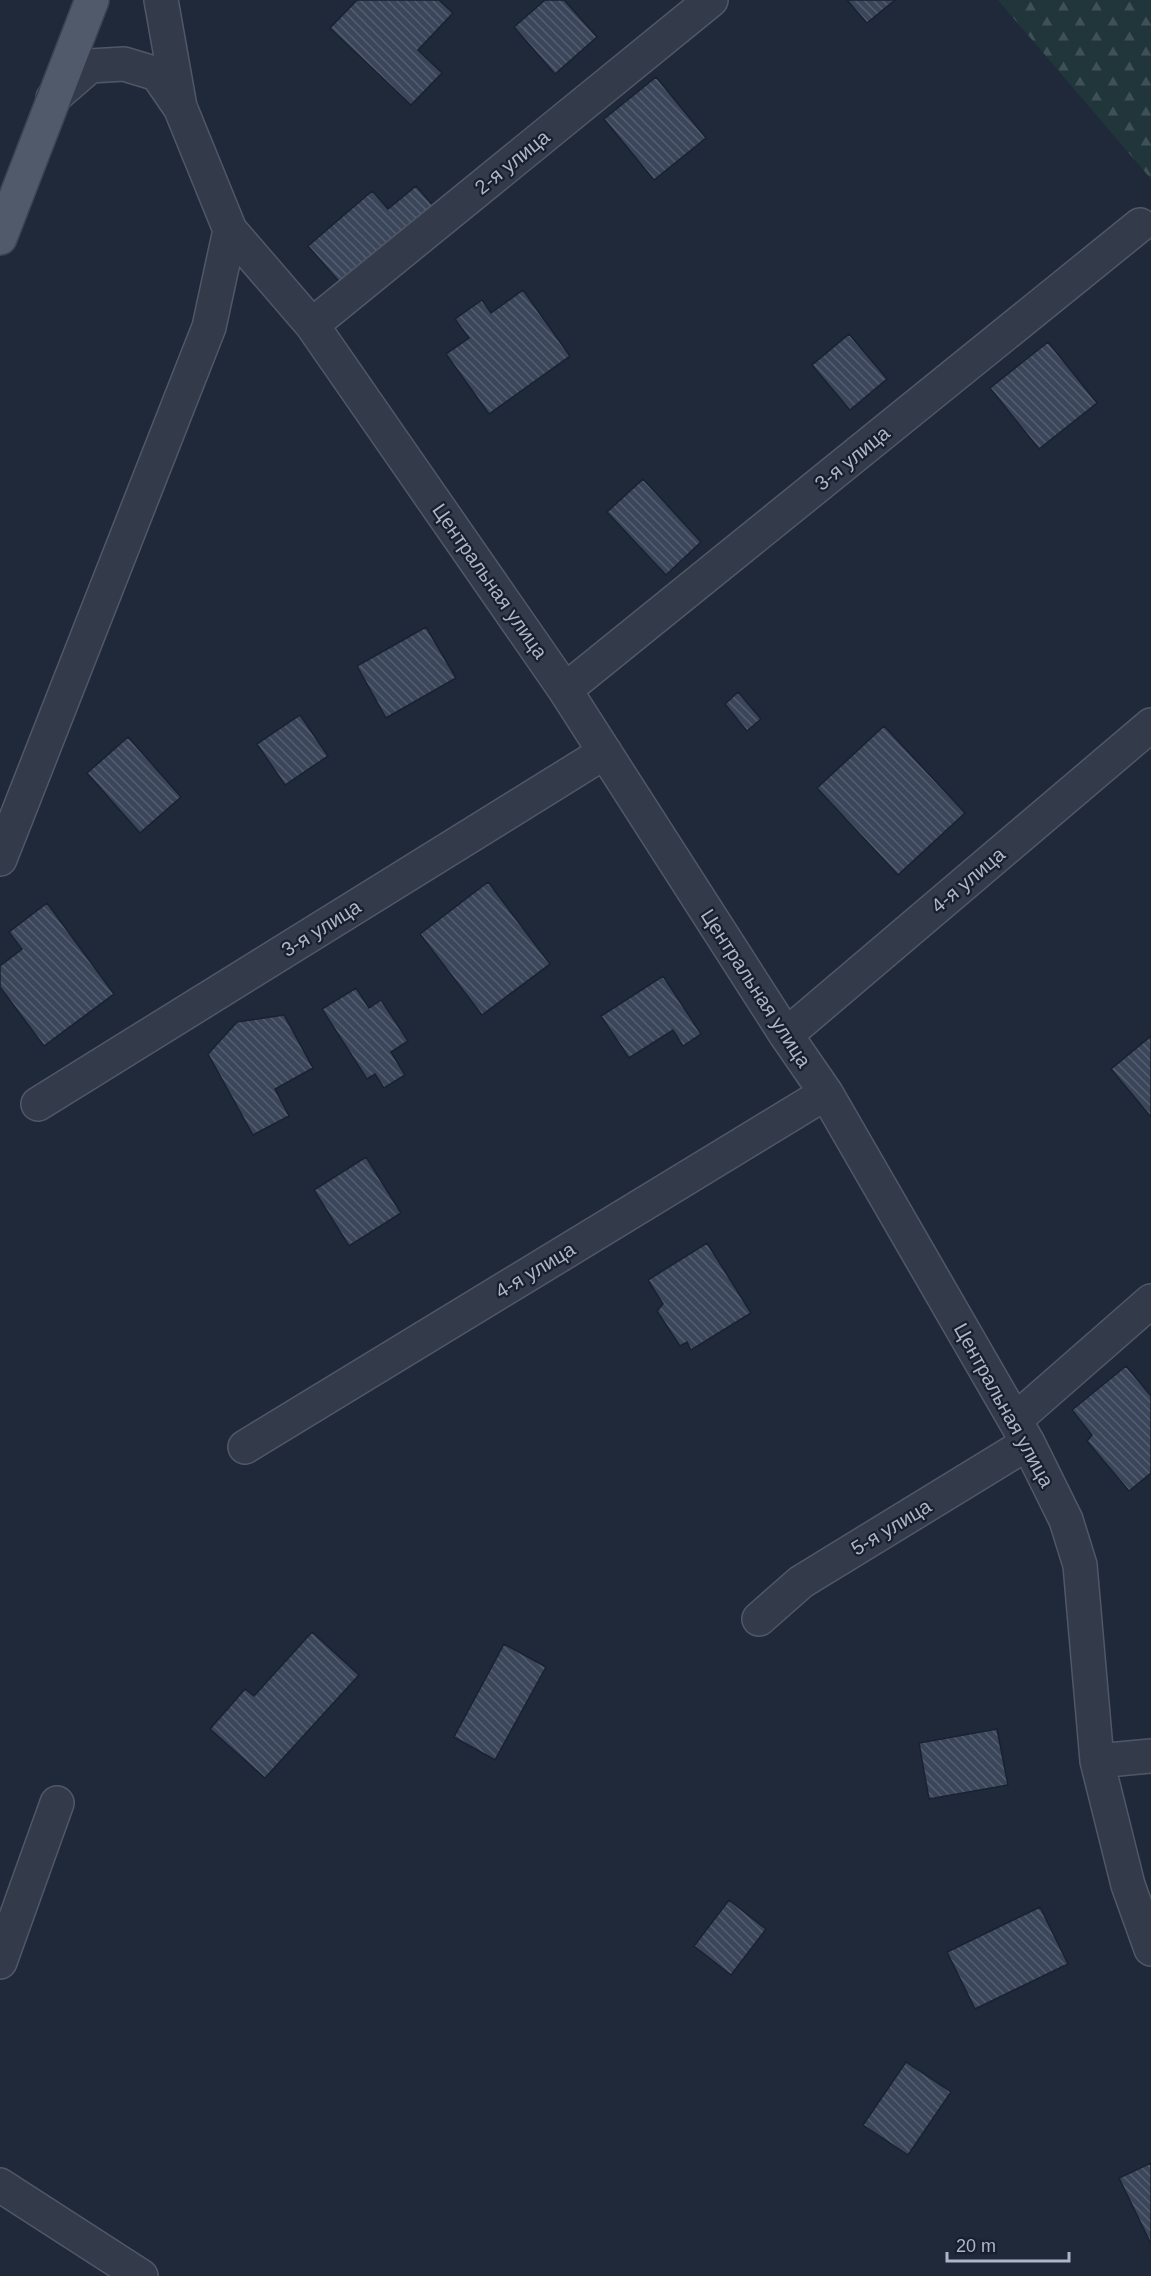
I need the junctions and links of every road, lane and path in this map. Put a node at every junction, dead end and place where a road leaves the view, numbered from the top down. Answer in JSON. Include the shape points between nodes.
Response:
{"nodes":[{"id":1,"x":92,"y":0,"type":"edge"},
{"id":2,"x":161,"y":0,"type":"edge"},
{"id":3,"x":711,"y":0,"type":"edge"},
{"id":4,"x":53,"y":98,"type":"junction"},
{"id":5,"x":180,"y":107,"type":"junction"},
{"id":6,"x":1140,"y":225,"type":"dead end"},
{"id":7,"x":230,"y":230,"type":"junction"},
{"id":8,"x":0,"y":238,"type":"edge"},
{"id":9,"x":312,"y":325,"type":"junction"},
{"id":10,"x":565,"y":690,"type":"junction"},
{"id":11,"x":1151,"y":725,"type":"edge"},
{"id":12,"x":605,"y":752,"type":"junction"},
{"id":13,"x":0,"y":858,"type":"edge"},
{"id":14,"x":786,"y":1035,"type":"junction"},
{"id":15,"x":826,"y":1093,"type":"junction"},
{"id":16,"x":38,"y":1104,"type":"dead end"},
{"id":17,"x":1151,"y":1301,"type":"edge"},
{"id":18,"x":1021,"y":1432,"type":"junction"},
{"id":19,"x":245,"y":1447,"type":"dead end"},
{"id":20,"x":759,"y":1619,"type":"dead end"},
{"id":21,"x":1151,"y":1756,"type":"edge"},
{"id":22,"x":1096,"y":1761,"type":"junction"},
{"id":23,"x":57,"y":1803,"type":"dead end"},
{"id":24,"x":1151,"y":1949,"type":"edge"},
{"id":25,"x":0,"y":1962,"type":"edge"},
{"id":26,"x":0,"y":2185,"type":"edge"},
{"id":27,"x":141,"y":2276,"type":"edge"}],
"edges":[{"from":1,"to":4,"type":"main road"},
{"from":2,"to":5,"type":"street"},
{"from":3,"to":9,"type":"street","name":"2-я улица"},
{"from":4,"to":5,"type":"street","via":[[90,66],[124,64],[157,74]]},
{"from":4,"to":8,"type":"main road"},
{"from":5,"to":7,"type":"street","name":"Центральная улица"},
{"from":6,"to":10,"type":"street","name":"3-я улица"},
{"from":7,"to":9,"type":"street","name":"Центральная улица"},
{"from":7,"to":13,"type":"street","via":[[209,327]]},
{"from":9,"to":10,"type":"street","name":"Центральная улица"},
{"from":10,"to":12,"type":"street","name":"Центральная улица"},
{"from":11,"to":14,"type":"street","name":"4-я улица"},
{"from":12,"to":14,"type":"street","name":"Центральная улица"},
{"from":12,"to":16,"type":"street","name":"3-я улица"},
{"from":14,"to":15,"type":"street","name":"Центральная улица"},
{"from":15,"to":18,"type":"street","name":"Центральная улица"},
{"from":15,"to":19,"type":"street","name":"4-я улица"},
{"from":17,"to":18,"type":"street","name":"5-я улица"},
{"from":18,"to":20,"type":"street","name":"5-я улица","via":[[801,1582]]},
{"from":18,"to":22,"type":"street","name":"Центральная улица","via":[[1066,1520],[1080,1565]]},
{"from":21,"to":22,"type":"street"},
{"from":22,"to":24,"type":"street","name":"Центральная улица","via":[[1128,1885]]},
{"from":23,"to":25,"type":"street"},
{"from":26,"to":27,"type":"street"}]}
